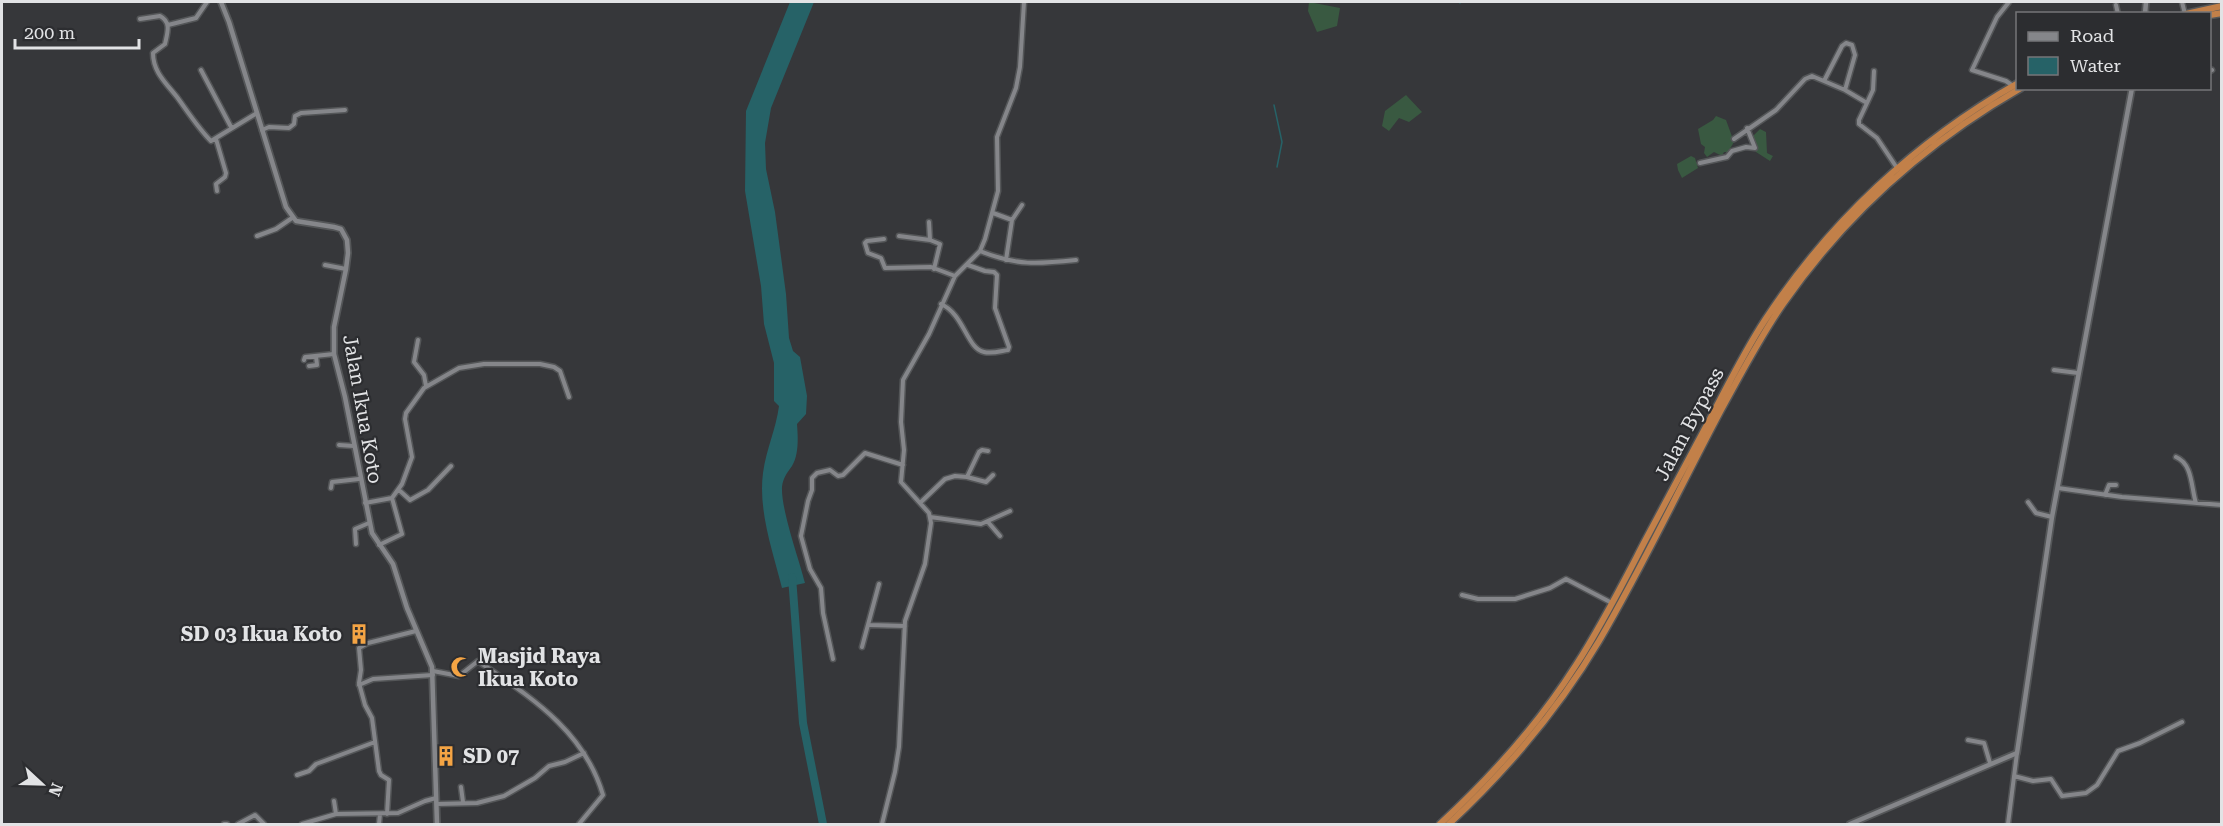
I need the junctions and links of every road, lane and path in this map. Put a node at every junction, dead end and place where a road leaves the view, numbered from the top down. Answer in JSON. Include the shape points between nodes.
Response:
{"nodes":[{"id":1,"x":207,"y":2,"type":"edge"},
{"id":2,"x":221,"y":2,"type":"edge"},
{"id":3,"x":1024,"y":2,"type":"edge"},
{"id":4,"x":2009,"y":2,"type":"edge"},
{"id":5,"x":2116,"y":5,"type":"dead end"},
{"id":6,"x":2218,"y":5,"type":"edge"},
{"id":7,"x":2118,"y":12,"type":"edge"},
{"id":8,"x":2192,"y":12,"type":"edge"},
{"id":9,"x":140,"y":20,"type":"dead end"},
{"id":10,"x":168,"y":25,"type":"junction"},
{"id":11,"x":201,"y":70,"type":"dead end"},
{"id":12,"x":1874,"y":71,"type":"dead end"},
{"id":13,"x":1824,"y":81,"type":"junction"},
{"id":14,"x":2015,"y":85,"type":"edge"},
{"id":15,"x":1845,"y":90,"type":"junction"},
{"id":16,"x":2016,"y":90,"type":"edge"},
{"id":17,"x":2132,"y":90,"type":"edge"},
{"id":18,"x":2004,"y":95,"type":"junction"},
{"id":19,"x":1868,"y":103,"type":"junction"},
{"id":20,"x":345,"y":110,"type":"dead end"},
{"id":21,"x":257,"y":113,"type":"junction"},
{"id":22,"x":231,"y":128,"type":"junction"},
{"id":23,"x":1747,"y":128,"type":"junction"},
{"id":24,"x":262,"y":130,"type":"junction"},
{"id":25,"x":216,"y":139,"type":"junction"},
{"id":26,"x":1734,"y":139,"type":"dead end"},
{"id":27,"x":1700,"y":163,"type":"dead end"},
{"id":28,"x":1897,"y":168,"type":"junction"},
{"id":29,"x":217,"y":190,"type":"dead end"},
{"id":30,"x":1022,"y":206,"type":"dead end"},
{"id":31,"x":993,"y":213,"type":"junction"},
{"id":32,"x":292,"y":218,"type":"junction"},
{"id":33,"x":1012,"y":220,"type":"junction"},
{"id":34,"x":929,"y":222,"type":"dead end"},
{"id":35,"x":257,"y":236,"type":"dead end"},
{"id":36,"x":899,"y":236,"type":"dead end"},
{"id":37,"x":884,"y":239,"type":"dead end"},
{"id":38,"x":930,"y":240,"type":"junction"},
{"id":39,"x":980,"y":251,"type":"junction"},
{"id":40,"x":1006,"y":260,"type":"junction"},
{"id":41,"x":1076,"y":260,"type":"dead end"},
{"id":42,"x":968,"y":265,"type":"junction"},
{"id":43,"x":325,"y":266,"type":"dead end"},
{"id":44,"x":346,"y":269,"type":"junction"},
{"id":45,"x":934,"y":269,"type":"junction"},
{"id":46,"x":955,"y":276,"type":"junction"},
{"id":47,"x":941,"y":304,"type":"junction"},
{"id":48,"x":418,"y":340,"type":"dead end"},
{"id":49,"x":334,"y":354,"type":"junction"},
{"id":50,"x":316,"y":356,"type":"junction"},
{"id":51,"x":304,"y":360,"type":"dead end"},
{"id":52,"x":309,"y":366,"type":"dead end"},
{"id":53,"x":2054,"y":370,"type":"dead end"},
{"id":54,"x":2078,"y":373,"type":"junction"},
{"id":55,"x":426,"y":386,"type":"junction"},
{"id":56,"x":569,"y":397,"type":"dead end"},
{"id":57,"x":339,"y":446,"type":"dead end"},
{"id":58,"x":354,"y":446,"type":"junction"},
{"id":59,"x":988,"y":451,"type":"dead end"},
{"id":60,"x":2176,"y":457,"type":"dead end"},
{"id":61,"x":903,"y":465,"type":"junction"},
{"id":62,"x":451,"y":466,"type":"dead end"},
{"id":63,"x":993,"y":475,"type":"dead end"},
{"id":64,"x":967,"y":477,"type":"junction"},
{"id":65,"x":359,"y":479,"type":"junction"},
{"id":66,"x":2116,"y":485,"type":"dead end"},
{"id":67,"x":331,"y":488,"type":"dead end"},
{"id":68,"x":2058,"y":488,"type":"junction"},
{"id":69,"x":399,"y":490,"type":"junction"},
{"id":70,"x":2105,"y":495,"type":"junction"},
{"id":71,"x":392,"y":498,"type":"junction"},
{"id":72,"x":921,"y":502,"type":"junction"},
{"id":73,"x":2028,"y":502,"type":"dead end"},
{"id":74,"x":365,"y":503,"type":"junction"},
{"id":75,"x":2196,"y":503,"type":"junction"},
{"id":76,"x":2222,"y":505,"type":"edge"},
{"id":77,"x":1010,"y":511,"type":"dead end"},
{"id":78,"x":930,"y":517,"type":"junction"},
{"id":79,"x":2052,"y":517,"type":"junction"},
{"id":80,"x":988,"y":522,"type":"junction"},
{"id":81,"x":369,"y":523,"type":"junction"},
{"id":82,"x":999,"y":536,"type":"dead end"},
{"id":83,"x":356,"y":544,"type":"dead end"},
{"id":84,"x":380,"y":545,"type":"junction"},
{"id":85,"x":1640,"y":557,"type":"junction"},
{"id":86,"x":879,"y":584,"type":"dead end"},
{"id":87,"x":1462,"y":595,"type":"dead end"},
{"id":88,"x":1612,"y":603,"type":"junction"},
{"id":89,"x":870,"y":625,"type":"junction"},
{"id":90,"x":905,"y":626,"type":"junction"},
{"id":91,"x":416,"y":631,"type":"junction"},
{"id":92,"x":862,"y":647,"type":"dead end"},
{"id":93,"x":833,"y":659,"type":"dead end"},
{"id":94,"x":433,"y":673,"type":"junction"},
{"id":95,"x":359,"y":685,"type":"junction"},
{"id":96,"x":2182,"y":722,"type":"dead end"},
{"id":97,"x":1968,"y":740,"type":"dead end"},
{"id":98,"x":375,"y":742,"type":"junction"},
{"id":99,"x":584,"y":753,"type":"junction"},
{"id":100,"x":2017,"y":753,"type":"junction"},
{"id":101,"x":1990,"y":763,"type":"junction"},
{"id":102,"x":297,"y":775,"type":"dead end"},
{"id":103,"x":2014,"y":776,"type":"junction"},
{"id":104,"x":461,"y":787,"type":"dead end"},
{"id":105,"x":437,"y":798,"type":"junction"},
{"id":106,"x":334,"y":801,"type":"dead end"},
{"id":107,"x":463,"y":802,"type":"junction"},
{"id":108,"x":437,"y":804,"type":"junction"},
{"id":109,"x":336,"y":814,"type":"junction"},
{"id":110,"x":380,"y":814,"type":"junction"},
{"id":111,"x":387,"y":814,"type":"junction"},
{"id":112,"x":238,"y":825,"type":"edge"},
{"id":113,"x":264,"y":825,"type":"edge"},
{"id":114,"x":302,"y":825,"type":"edge"},
{"id":115,"x":379,"y":825,"type":"edge"},
{"id":116,"x":437,"y":825,"type":"edge"},
{"id":117,"x":579,"y":825,"type":"edge"},
{"id":118,"x":882,"y":825,"type":"edge"},
{"id":119,"x":1440,"y":825,"type":"edge"},
{"id":120,"x":1449,"y":825,"type":"edge"},
{"id":121,"x":1850,"y":825,"type":"edge"},
{"id":122,"x":2008,"y":825,"type":"edge"}],
"edges":[{"from":1,"to":10,"type":"street","via":[[196,18]]},
{"from":2,"to":21,"type":"street"},
{"from":3,"to":31,"type":"street","via":[[1016,88],[997,137],[1000,180]]},
{"from":4,"to":14,"type":"street","via":[[1997,17],[1972,70]]},
{"from":5,"to":7,"type":"street"},
{"from":6,"to":8,"type":"highway"},
{"from":9,"to":10,"type":"street","via":[[160,16]]},
{"from":10,"to":25,"type":"street","via":[[165,44],[153,53],[155,68],[197,127],[211,141]]},
{"from":11,"to":22,"type":"street"},
{"from":12,"to":19,"type":"street"},
{"from":13,"to":15,"type":"street"},
{"from":13,"to":15,"type":"street","via":[[1842,46],[1852,45],[1855,55]]},
{"from":13,"to":23,"type":"street","via":[[1808,77],[1776,110]]},
{"from":14,"to":18,"type":"highway","name":"Jalan Bypass"},
{"from":15,"to":19,"type":"street"},
{"from":16,"to":18,"type":"highway","name":"Jalan Bypass"},
{"from":17,"to":54,"type":"street"},
{"from":18,"to":28,"type":"highway","name":"Jalan Bypass","via":[[1956,122]]},
{"from":18,"to":85,"type":"highway","name":"Jalan Bypass","via":[[1907,168],[1852,219],[1806,273],[1746,364]]},
{"from":19,"to":28,"type":"street","via":[[1859,124],[1877,138]]},
{"from":20,"to":24,"type":"street","via":[[301,113],[289,128]]},
{"from":21,"to":22,"type":"street"},
{"from":21,"to":24,"type":"street"},
{"from":22,"to":25,"type":"street"},
{"from":23,"to":26,"type":"street"},
{"from":23,"to":27,"type":"street","via":[[1755,148],[1746,147]]},
{"from":24,"to":32,"type":"street"},
{"from":25,"to":29,"type":"street","via":[[226,172],[216,184]]},
{"from":28,"to":85,"type":"highway","name":"Jalan Bypass","via":[[1810,257],[1764,322]]},
{"from":30,"to":33,"type":"street"},
{"from":31,"to":33,"type":"street"},
{"from":31,"to":39,"type":"street"},
{"from":32,"to":35,"type":"street"},
{"from":32,"to":44,"type":"street","name":"Jalan Ikua Koto","via":[[341,229],[347,240]]},
{"from":33,"to":40,"type":"street"},
{"from":34,"to":38,"type":"street"},
{"from":36,"to":38,"type":"street"},
{"from":37,"to":45,"type":"street","via":[[865,243],[868,253],[881,258],[885,268]]},
{"from":38,"to":45,"type":"street","via":[[940,246]]},
{"from":39,"to":40,"type":"street"},
{"from":39,"to":42,"type":"street"},
{"from":40,"to":41,"type":"street","via":[[1036,264]]},
{"from":42,"to":46,"type":"street"},
{"from":42,"to":47,"type":"street","via":[[997,275],[995,308],[1008,350],[986,353],[978,349],[957,315]]},
{"from":43,"to":44,"type":"street"},
{"from":44,"to":49,"type":"street","name":"Jalan Ikua Koto","via":[[334,327]]},
{"from":45,"to":46,"type":"street"},
{"from":46,"to":47,"type":"street"},
{"from":47,"to":61,"type":"street","via":[[903,380]]},
{"from":48,"to":55,"type":"street","via":[[414,362],[424,375]]},
{"from":49,"to":50,"type":"street"},
{"from":49,"to":58,"type":"street","name":"Jalan Ikua Koto"},
{"from":50,"to":51,"type":"street"},
{"from":50,"to":52,"type":"street","via":[[317,364]]},
{"from":53,"to":54,"type":"street"},
{"from":54,"to":68,"type":"street"},
{"from":55,"to":56,"type":"street","via":[[467,366],[540,364],[560,371]]},
{"from":55,"to":69,"type":"street","via":[[405,416],[412,457]]},
{"from":57,"to":58,"type":"street"},
{"from":58,"to":65,"type":"street","name":"Jalan Ikua Koto"},
{"from":59,"to":64,"type":"street","via":[[979,452]]},
{"from":60,"to":75,"type":"street","via":[[2188,469]]},
{"from":61,"to":72,"type":"street","via":[[902,485]]},
{"from":61,"to":93,"type":"street","via":[[865,453],[843,475],[830,470],[817,472],[812,478],[801,536],[810,569],[821,588]]},
{"from":62,"to":69,"type":"street","via":[[428,490],[410,500]]},
{"from":63,"to":64,"type":"street","via":[[986,482]]},
{"from":64,"to":72,"type":"street","via":[[945,479]]},
{"from":65,"to":67,"type":"street","via":[[332,482]]},
{"from":65,"to":74,"type":"street","name":"Jalan Ikua Koto"},
{"from":66,"to":70,"type":"street","via":[[2109,485]]},
{"from":68,"to":70,"type":"street"},
{"from":68,"to":79,"type":"street"},
{"from":69,"to":71,"type":"street"},
{"from":70,"to":75,"type":"street"},
{"from":71,"to":74,"type":"street"},
{"from":71,"to":84,"type":"street","via":[[402,535]]},
{"from":72,"to":78,"type":"street"},
{"from":73,"to":79,"type":"street","via":[[2036,513]]},
{"from":74,"to":81,"type":"street","name":"Jalan Ikua Koto"},
{"from":75,"to":76,"type":"street"},
{"from":77,"to":80,"type":"street"},
{"from":78,"to":80,"type":"street","via":[[971,524]]},
{"from":78,"to":90,"type":"street","via":[[928,552]]},
{"from":79,"to":100,"type":"street"},
{"from":80,"to":82,"type":"street"},
{"from":81,"to":83,"type":"street","via":[[355,529]]},
{"from":81,"to":84,"type":"street","name":"Jalan Ikua Koto"},
{"from":84,"to":91,"type":"street","name":"Jalan Ikua Koto","via":[[393,564]]},
{"from":85,"to":88,"type":"highway","name":"Jalan Bypass"},
{"from":85,"to":120,"type":"highway","name":"Jalan Bypass","via":[[1598,642],[1557,705],[1506,768]]},
{"from":86,"to":89,"type":"street"},
{"from":87,"to":88,"type":"street","via":[[1515,599],[1550,588],[1564,579]]},
{"from":88,"to":119,"type":"highway","name":"Jalan Bypass","via":[[1577,664],[1535,724]]},
{"from":89,"to":90,"type":"street"},
{"from":89,"to":92,"type":"street"},
{"from":90,"to":118,"type":"street","via":[[899,747]]},
{"from":91,"to":94,"type":"street","name":"Jalan Ikua Koto"},
{"from":91,"to":95,"type":"street","via":[[359,647]]},
{"from":94,"to":95,"type":"street","via":[[380,678]]},
{"from":94,"to":99,"type":"street","via":[[459,676],[478,661],[554,717]]},
{"from":94,"to":105,"type":"street","name":"Jalan Ikua Koto"},
{"from":95,"to":98,"type":"street","via":[[372,718]]},
{"from":96,"to":103,"type":"street","via":[[2118,751],[2097,785],[2086,793],[2064,796],[2051,779],[2035,781]]},
{"from":97,"to":101,"type":"street","via":[[1984,743]]},
{"from":98,"to":102,"type":"street"},
{"from":98,"to":111,"type":"street","via":[[380,774],[389,780]]},
{"from":99,"to":107,"type":"street","via":[[549,766],[507,795],[477,803]]},
{"from":99,"to":117,"type":"street","via":[[603,795]]},
{"from":100,"to":101,"type":"street"},
{"from":100,"to":103,"type":"street"},
{"from":101,"to":121,"type":"street"},
{"from":103,"to":122,"type":"street"},
{"from":104,"to":107,"type":"street"},
{"from":105,"to":108,"type":"street","name":"Jalan Ikua Koto"},
{"from":105,"to":111,"type":"street","via":[[404,812]]},
{"from":106,"to":109,"type":"street"},
{"from":107,"to":108,"type":"street"},
{"from":108,"to":116,"type":"street","name":"Jalan Ikua Koto"},
{"from":109,"to":110,"type":"street"},
{"from":109,"to":114,"type":"street"},
{"from":110,"to":111,"type":"street"},
{"from":110,"to":115,"type":"street"},
{"from":112,"to":113,"type":"street","via":[[256,815]]}]}
